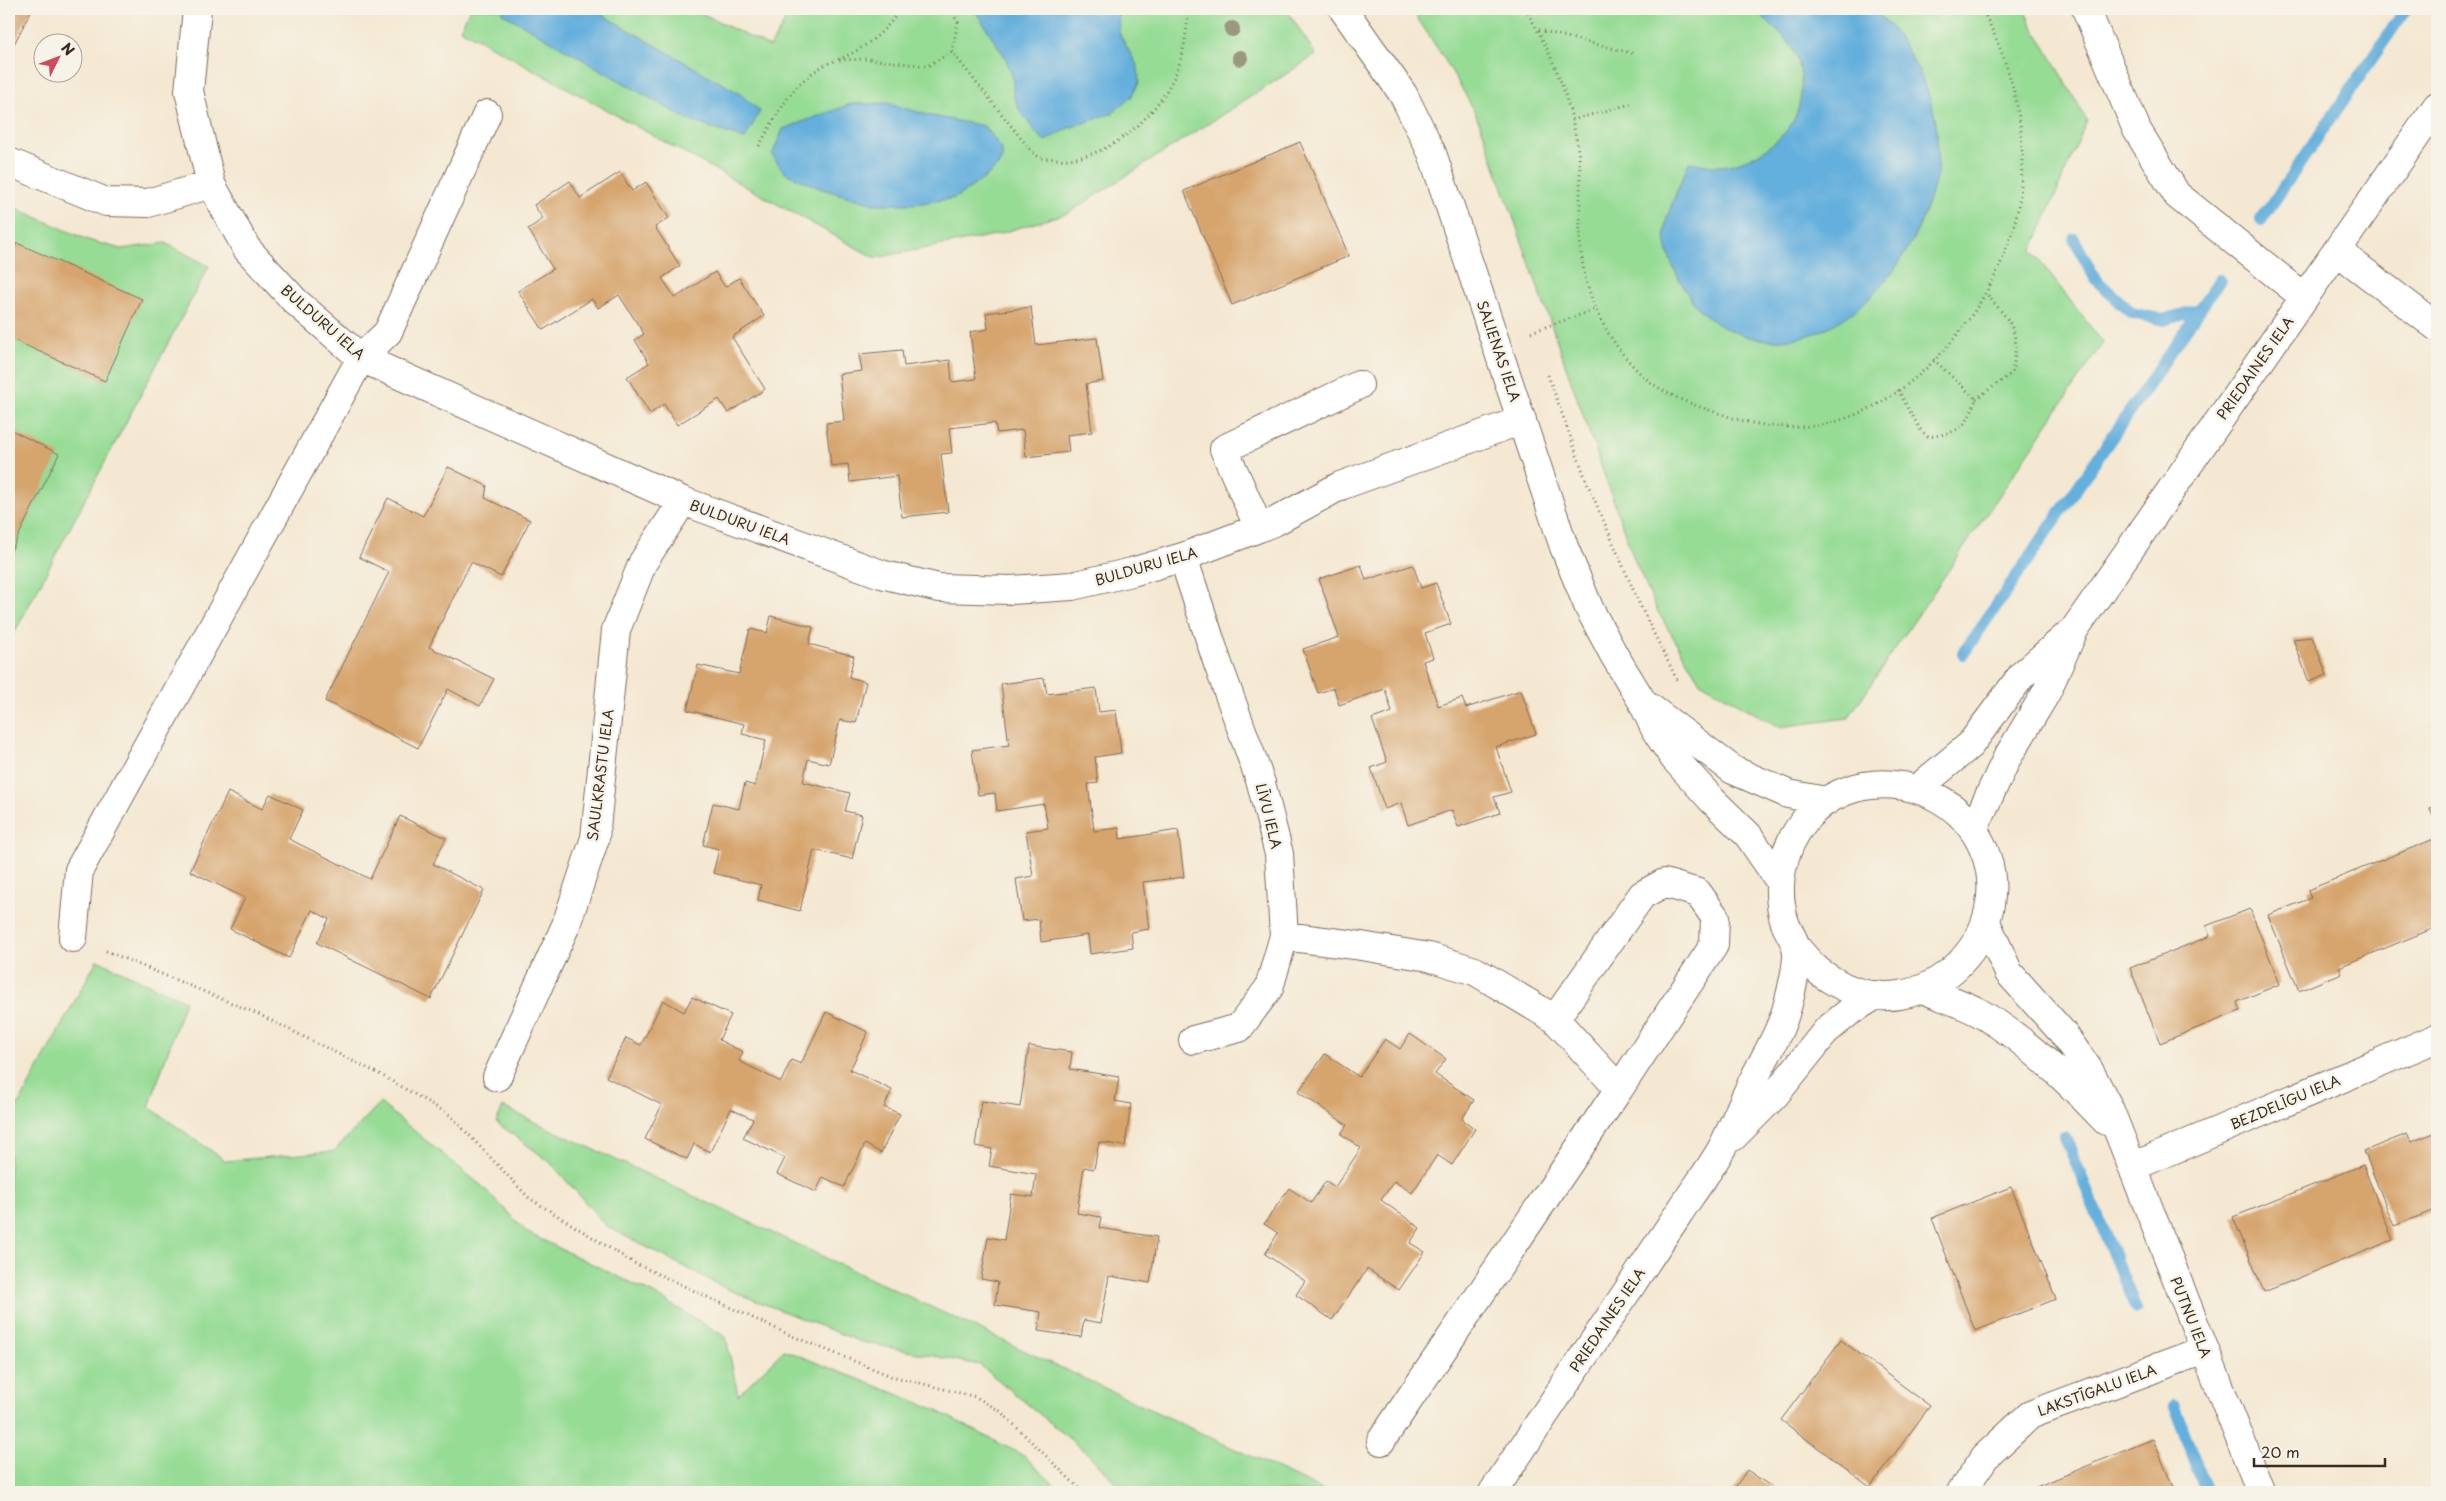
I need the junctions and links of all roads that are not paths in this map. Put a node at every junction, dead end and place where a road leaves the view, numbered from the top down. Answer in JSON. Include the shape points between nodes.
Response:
{"nodes":[{"id":1,"x":197,"y":9,"type":"edge"},
{"id":2,"x":1343,"y":9,"type":"edge"},
{"id":3,"x":2086,"y":9,"type":"edge"},
{"id":4,"x":2437,"y":106,"type":"edge"},
{"id":5,"x":487,"y":114,"type":"dead end"},
{"id":6,"x":9,"y":162,"type":"edge"},
{"id":7,"x":212,"y":184,"type":"junction"},
{"id":8,"x":2338,"y":251,"type":"junction"},
{"id":9,"x":2304,"y":297,"type":"junction"},
{"id":10,"x":2437,"y":327,"type":"edge"},
{"id":11,"x":361,"y":358,"type":"junction"},
{"id":12,"x":1359,"y":385,"type":"dead end"},
{"id":13,"x":1522,"y":420,"type":"junction"},
{"id":14,"x":684,"y":501,"type":"junction"},
{"id":15,"x":1259,"y":528,"type":"junction"},
{"id":16,"x":1183,"y":558,"type":"junction"},
{"id":17,"x":2074,"y":630,"type":"junction"},
{"id":18,"x":1642,"y":701,"type":"junction"},
{"id":19,"x":1917,"y":788,"type":"junction"},
{"id":20,"x":1826,"y":801,"type":"junction"},
{"id":21,"x":1973,"y":830,"type":"junction"},
{"id":22,"x":1779,"y":880,"type":"junction"},
{"id":23,"x":1986,"y":922,"type":"junction"},
{"id":24,"x":1284,"y":936,"type":"junction"},
{"id":25,"x":73,"y":938,"type":"road end"},
{"id":26,"x":1797,"y":948,"type":"junction"},
{"id":27,"x":1923,"y":989,"type":"junction"},
{"id":28,"x":1876,"y":995,"type":"junction"},
{"id":29,"x":1555,"y":1019,"type":"junction"},
{"id":30,"x":2437,"y":1038,"type":"edge"},
{"id":31,"x":1193,"y":1040,"type":"dead end"},
{"id":32,"x":497,"y":1077,"type":"dead end"},
{"id":33,"x":1619,"y":1089,"type":"junction"},
{"id":34,"x":2121,"y":1141,"type":"junction"},
{"id":35,"x":1722,"y":1148,"type":"junction"},
{"id":36,"x":2132,"y":1167,"type":"junction"},
{"id":37,"x":2204,"y":1350,"type":"junction"},
{"id":38,"x":1381,"y":1441,"type":"dead end"},
{"id":39,"x":1493,"y":1492,"type":"edge"},
{"id":40,"x":1961,"y":1492,"type":"edge"},
{"id":41,"x":2261,"y":1492,"type":"edge"}],
"edges":[{"from":1,"to":7,"type":"street","name":"BULDURU IELA","via":[[189,91]]},
{"from":2,"to":13,"type":"street","name":"SALIENAS IELA","via":[[1403,94],[1432,153]]},
{"from":3,"to":9,"type":"street","via":[[2137,130],[2177,195]]},
{"from":4,"to":8,"type":"street","name":"PRIEDAINES IELA"},
{"from":5,"to":11,"type":"street","via":[[388,332]]},
{"from":6,"to":7,"type":"street","via":[[106,202],[148,203]]},
{"from":7,"to":11,"type":"street","name":"BULDURU IELA","via":[[248,249],[295,301]]},
{"from":8,"to":9,"type":"street","name":"PRIEDAINES IELA"},
{"from":8,"to":10,"type":"street"},
{"from":9,"to":17,"type":"street","name":"PRIEDAINES IELA"},
{"from":11,"to":14,"type":"street","name":"BULDURU IELA"},
{"from":11,"to":25,"type":"street","via":[[79,870]]},
{"from":12,"to":15,"type":"street","via":[[1224,449]]},
{"from":13,"to":15,"type":"street","name":"BULDURU IELA","via":[[1340,486]]},
{"from":13,"to":18,"type":"street","name":"SALIENAS IELA","via":[[1564,547],[1589,608]]},
{"from":14,"to":16,"type":"street","name":"BULDURU IELA","via":[[881,574],[939,588],[1011,590],[1072,586]]},
{"from":14,"to":32,"type":"street","name":"SAULKRASTU IELA","via":[[643,562],[616,630],[595,838],[566,925]]},
{"from":15,"to":16,"type":"street","name":"BULDURU IELA"},
{"from":16,"to":24,"type":"street","name":"LĪVU IELA","via":[[1262,783],[1279,854]]},
{"from":17,"to":19,"type":"street","via":[[2022,676],[1970,745]]},
{"from":17,"to":21,"type":"street","via":[[2046,693],[2007,758]]},
{"from":18,"to":20,"type":"street","via":[[1733,770],[1788,794]]},
{"from":18,"to":22,"type":"street","name":"SALIENAS IELA","via":[[1674,758],[1748,835]]},
{"from":19,"to":20,"type":"street","via":[[1870,784],[1847,790]]},
{"from":19,"to":21,"type":"street","via":[[1958,812]]},
{"from":20,"to":22,"type":"street","via":[[1808,816],[1794,835],[1784,857]]},
{"from":21,"to":23,"type":"street","via":[[1984,851],[1990,875]]},
{"from":22,"to":26,"type":"street","via":[[1780,904],[1786,927]]},
{"from":23,"to":27,"type":"street","via":[[1962,962],[1944,978]]},
{"from":23,"to":34,"type":"street","name":"PUTNU IELA","via":[[2008,973],[2062,1032],[2089,1070],[2109,1108]]},
{"from":24,"to":29,"type":"street","via":[[1356,945],[1475,970]]},
{"from":24,"to":31,"type":"street","name":"LĪVU IELA","via":[[1269,988],[1239,1028]]},
{"from":26,"to":28,"type":"street","via":[[1831,981]]},
{"from":26,"to":35,"type":"street","via":[[1792,990],[1784,1019]]},
{"from":27,"to":28,"type":"street"},
{"from":27,"to":34,"type":"street","via":[[1978,1012],[2034,1051],[2081,1095]]},
{"from":28,"to":35,"type":"street","via":[[1827,1030],[1775,1095]]},
{"from":29,"to":33,"type":"street"},
{"from":29,"to":33,"type":"street","via":[[1642,895],[1664,883],[1698,893],[1714,917],[1714,945]]},
{"from":30,"to":36,"type":"street","name":"BEZDELĪGU IELA"},
{"from":33,"to":38,"type":"street"},
{"from":34,"to":36,"type":"street","name":"PUTNU IELA"},
{"from":35,"to":39,"type":"street","name":"PRIEDAINES IELA"},
{"from":36,"to":37,"type":"street","name":"PUTNU IELA"},
{"from":37,"to":40,"type":"street","name":"LAKSTĪGALU IELA","via":[[2030,1415],[1985,1457]]},
{"from":37,"to":41,"type":"street","name":"PUTNU IELA"}]}
